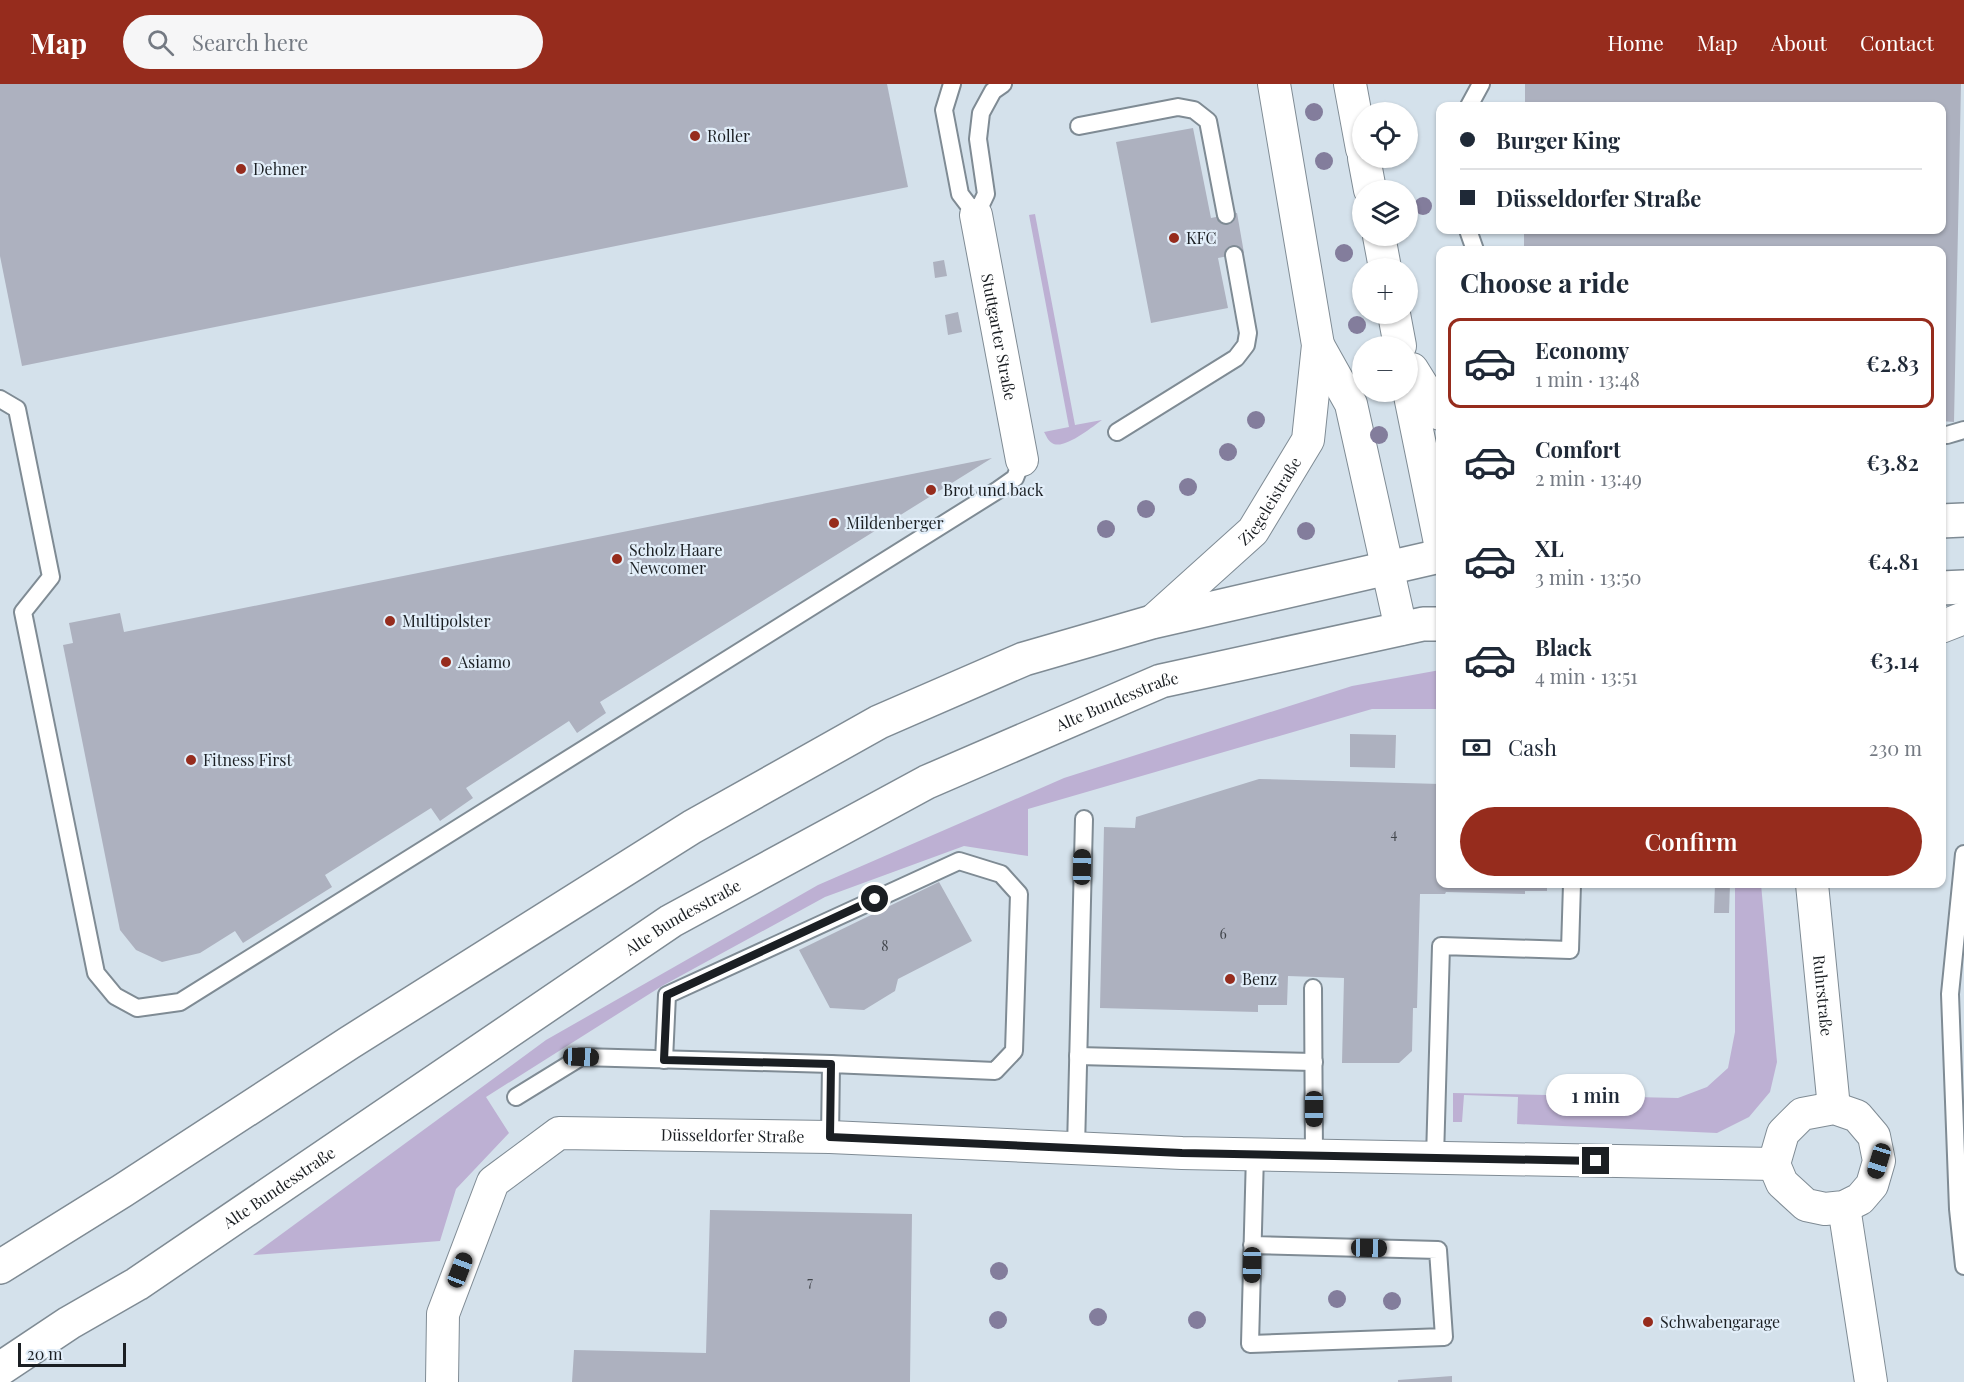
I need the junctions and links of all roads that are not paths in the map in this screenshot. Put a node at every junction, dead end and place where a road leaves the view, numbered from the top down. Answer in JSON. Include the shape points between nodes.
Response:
{"nodes":[{"id":1,"x":952,"y":84,"type":"edge"},
{"id":2,"x":1003,"y":84,"type":"edge"},
{"id":3,"x":1274,"y":84,"type":"edge"},
{"id":4,"x":1350,"y":84,"type":"edge"},
{"id":5,"x":1481,"y":84,"type":"edge"},
{"id":6,"x":1353,"y":102,"type":"edge"},
{"id":7,"x":1471,"y":102,"type":"edge"},
{"id":8,"x":1079,"y":126,"type":"dead end"},
{"id":9,"x":976,"y":215,"type":"junction"},
{"id":10,"x":1226,"y":215,"type":"dead end"},
{"id":11,"x":1234,"y":255,"type":"dead end"},
{"id":12,"x":1318,"y":345,"type":"junction"},
{"id":13,"x":1418,"y":379,"type":"edge"},
{"id":14,"x":0,"y":399,"type":"edge"},
{"id":15,"x":1411,"y":402,"type":"edge"},
{"id":16,"x":1436,"y":408,"type":"edge"},
{"id":17,"x":1964,"y":430,"type":"edge"},
{"id":18,"x":1117,"y":432,"type":"dead end"},
{"id":19,"x":1946,"y":434,"type":"edge"},
{"id":20,"x":1022,"y":460,"type":"joint"},
{"id":21,"x":1946,"y":520,"type":"edge"},
{"id":22,"x":1964,"y":520,"type":"edge"},
{"id":23,"x":1436,"y":523,"type":"edge"},
{"id":24,"x":1436,"y":557,"type":"edge"},
{"id":25,"x":1386,"y":568,"type":"junction"},
{"id":26,"x":1964,"y":587,"type":"edge"},
{"id":27,"x":1946,"y":588,"type":"edge"},
{"id":28,"x":1964,"y":618,"type":"edge"},
{"id":29,"x":1152,"y":622,"type":"junction"},
{"id":30,"x":1436,"y":624,"type":"edge"},
{"id":31,"x":1946,"y":625,"type":"edge"},
{"id":32,"x":1401,"y":629,"type":"junction"},
{"id":33,"x":1084,"y":819,"type":"dead end"},
{"id":34,"x":1964,"y":854,"type":"edge"},
{"id":35,"x":1572,"y":888,"type":"edge"},
{"id":36,"x":1812,"y":888,"type":"edge"},
{"id":37,"x":1313,"y":988,"type":"dead end"},
{"id":38,"x":1078,"y":1056,"type":"junction"},
{"id":39,"x":664,"y":1060,"type":"junction"},
{"id":40,"x":1314,"y":1062,"type":"junction"},
{"id":41,"x":831,"y":1064,"type":"junction"},
{"id":42,"x":516,"y":1097,"type":"dead end"},
{"id":43,"x":1834,"y":1108,"type":"junction"},
{"id":44,"x":830,"y":1137,"type":"junction"},
{"id":45,"x":1076,"y":1148,"type":"junction"},
{"id":46,"x":1255,"y":1154,"type":"junction"},
{"id":47,"x":1314,"y":1156,"type":"junction"},
{"id":48,"x":1436,"y":1158,"type":"junction"},
{"id":49,"x":1774,"y":1164,"type":"junction"},
{"id":50,"x":1844,"y":1207,"type":"junction"},
{"id":51,"x":1252,"y":1245,"type":"junction"},
{"id":52,"x":1964,"y":1266,"type":"edge"},
{"id":53,"x":0,"y":1267,"type":"edge"},
{"id":54,"x":0,"y":1370,"type":"edge"},
{"id":55,"x":442,"y":1382,"type":"edge"},
{"id":56,"x":1871,"y":1382,"type":"edge"}],
"edges":[{"from":1,"to":9,"type":"lane","name":"Stuttgarter Straße","via":[[944,110],[960,194]]},
{"from":2,"to":9,"type":"lane","name":"Stuttgarter Straße","via":[[993,91],[981,113],[978,139],[986,194]]},
{"from":3,"to":12,"type":"street","name":"Ziegeleistraße"},
{"from":4,"to":6,"type":"street"},
{"from":5,"to":7,"type":"lane"},
{"from":8,"to":10,"type":"lane","via":[[1178,107],[1194,110],[1208,121]]},
{"from":9,"to":20,"type":"street","name":"Stuttgarter Straße"},
{"from":11,"to":18,"type":"lane","via":[[1248,333],[1246,345],[1236,358]]},
{"from":12,"to":25,"type":"street","name":"Ziegeleistraße","via":[[1351,404]]},
{"from":12,"to":29,"type":"street","name":"Ziegeleistraße","via":[[1308,440],[1253,531]]},
{"from":13,"to":16,"type":"street"},
{"from":14,"to":20,"type":"lane","via":[[17,409],[51,577],[22,612],[96,973],[115,996],[137,1008],[180,1002],[1015,478]]},
{"from":15,"to":23,"type":"street"},
{"from":17,"to":19,"type":"lane"},
{"from":21,"to":22,"type":"main road"},
{"from":24,"to":25,"type":"main road"},
{"from":25,"to":29,"type":"main road"},
{"from":25,"to":32,"type":"street","name":"Ziegeleistraße"},
{"from":26,"to":27,"type":"main road"},
{"from":28,"to":31,"type":"street"},
{"from":29,"to":53,"type":"main road","via":[[1024,659],[879,722],[692,827]]},
{"from":30,"to":32,"type":"main road","name":"Alte Bundesstraße"},
{"from":32,"to":54,"type":"main road","name":"Alte Bundesstraße","via":[[1161,681],[927,782],[671,921],[147,1277]]},
{"from":33,"to":38,"type":"lane"},
{"from":34,"to":52,"type":"lane","via":[[1950,994],[1958,1209]]},
{"from":35,"to":48,"type":"lane","via":[[1570,950],[1441,946]]},
{"from":36,"to":43,"type":"street","name":"Ruhrstraße"},
{"from":37,"to":40,"type":"lane"},
{"from":38,"to":40,"type":"lane"},
{"from":38,"to":45,"type":"lane"},
{"from":39,"to":41,"type":"lane"},
{"from":39,"to":41,"type":"lane","via":[[667,995],[959,861],[1001,873],[1019,894],[1014,1051],[995,1071]]},
{"from":39,"to":42,"type":"lane","via":[[581,1057]]},
{"from":40,"to":47,"type":"lane"},
{"from":41,"to":44,"type":"lane"},
{"from":43,"to":49,"type":"street","via":[[1802,1114],[1783,1132]]},
{"from":43,"to":50,"type":"street","via":[[1857,1116],[1874,1136],[1879,1161],[1872,1185]]},
{"from":44,"to":45,"type":"street","name":"Düsseldorfer Straße"},
{"from":44,"to":55,"type":"street","name":"Düsseldorfer Straße","via":[[559,1133],[493,1182],[443,1314]]},
{"from":45,"to":46,"type":"street","name":"Düsseldorfer Straße"},
{"from":46,"to":47,"type":"street","name":"Düsseldorfer Straße"},
{"from":46,"to":51,"type":"lane"},
{"from":47,"to":48,"type":"street","name":"Düsseldorfer Straße"},
{"from":48,"to":49,"type":"street","name":"Düsseldorfer Straße"},
{"from":49,"to":50,"type":"street","via":[[1782,1183],[1806,1205]]},
{"from":50,"to":56,"type":"street"},
{"from":51,"to":51,"type":"lane","via":[[1250,1344],[1444,1337],[1438,1250]]}]}
